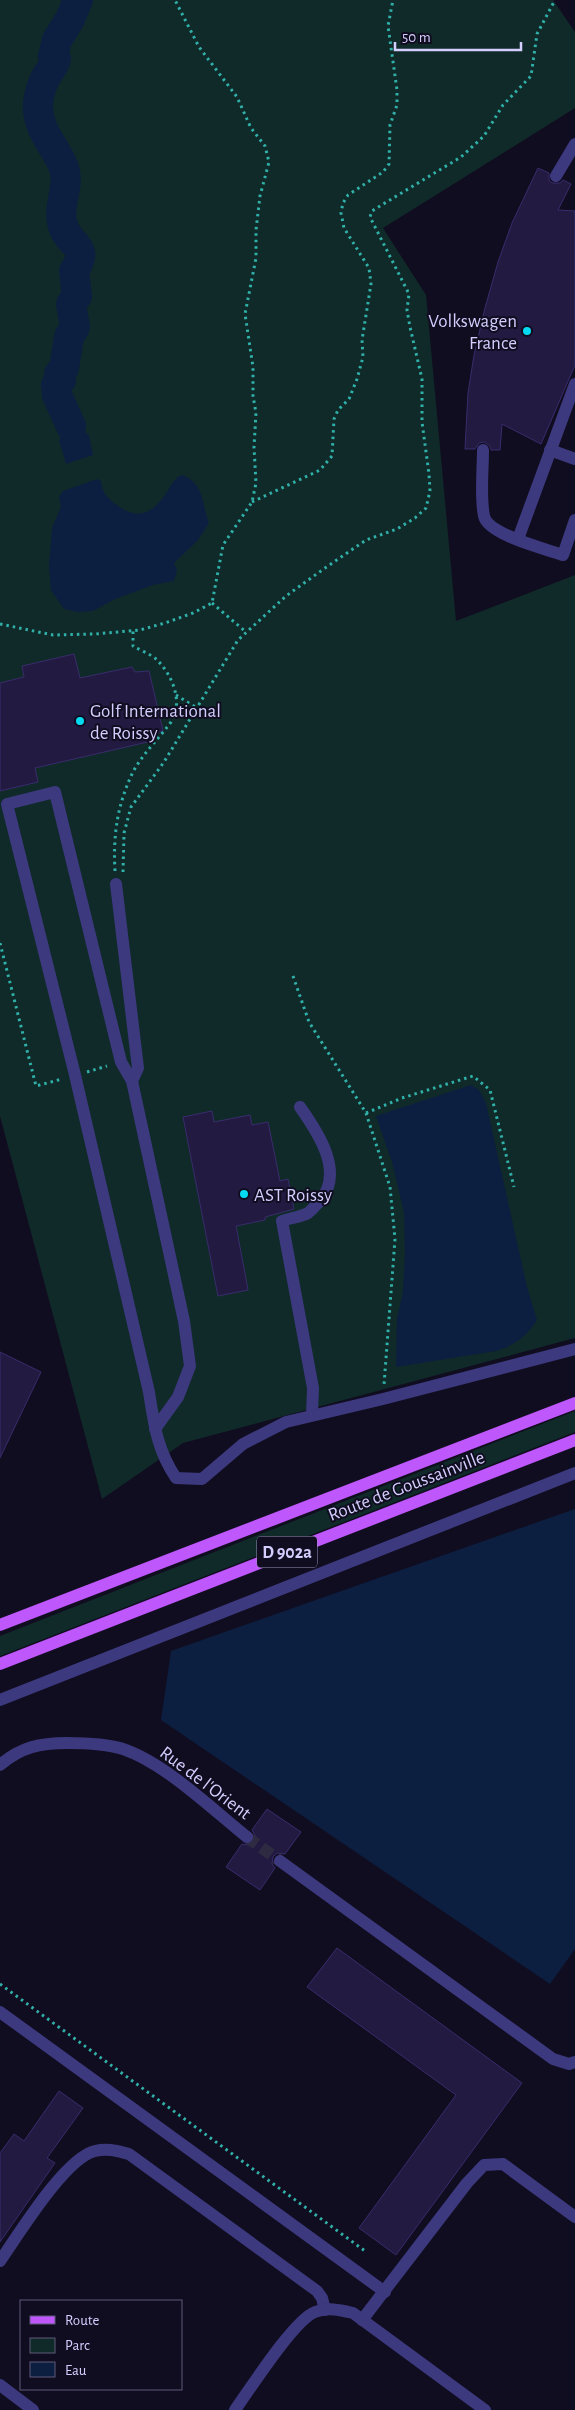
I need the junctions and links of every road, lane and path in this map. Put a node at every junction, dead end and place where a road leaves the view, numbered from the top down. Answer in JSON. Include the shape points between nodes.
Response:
{"nodes":[{"id":1,"x":175,"y":0,"type":"edge"},
{"id":2,"x":393,"y":0,"type":"edge"},
{"id":3,"x":555,"y":0,"type":"edge"},
{"id":4,"x":575,"y":144,"type":"edge"},
{"id":5,"x":556,"y":176,"type":"dead end"},
{"id":6,"x":575,"y":384,"type":"edge"},
{"id":7,"x":572,"y":403,"type":"edge"},
{"id":8,"x":483,"y":450,"type":"dead end"},
{"id":9,"x":550,"y":450,"type":"junction"},
{"id":10,"x":575,"y":459,"type":"edge"},
{"id":11,"x":252,"y":502,"type":"junction"},
{"id":12,"x":575,"y":520,"type":"edge"},
{"id":13,"x":518,"y":539,"type":"junction"},
{"id":14,"x":212,"y":603,"type":"junction"},
{"id":15,"x":0,"y":624,"type":"edge"},
{"id":16,"x":133,"y":630,"type":"junction"},
{"id":17,"x":246,"y":632,"type":"junction"},
{"id":18,"x":176,"y":694,"type":"junction"},
{"id":19,"x":197,"y":708,"type":"junction"},
{"id":20,"x":119,"y":882,"type":"junction"},
{"id":21,"x":0,"y":944,"type":"edge"},
{"id":22,"x":293,"y":976,"type":"dead end"},
{"id":23,"x":75,"y":1075,"type":"junction"},
{"id":24,"x":132,"y":1081,"type":"junction"},
{"id":25,"x":300,"y":1107,"type":"dead end"},
{"id":26,"x":366,"y":1113,"type":"junction"},
{"id":27,"x":514,"y":1187,"type":"dead end"},
{"id":28,"x":575,"y":1349,"type":"edge"},
{"id":29,"x":383,"y":1399,"type":"junction"},
{"id":30,"x":575,"y":1403,"type":"edge"},
{"id":31,"x":312,"y":1415,"type":"junction"},
{"id":32,"x":155,"y":1429,"type":"junction"},
{"id":33,"x":575,"y":1440,"type":"edge"},
{"id":34,"x":575,"y":1473,"type":"edge"},
{"id":35,"x":0,"y":1625,"type":"edge"},
{"id":36,"x":0,"y":1664,"type":"edge"},
{"id":37,"x":0,"y":1700,"type":"edge"},
{"id":38,"x":0,"y":1765,"type":"edge"},
{"id":39,"x":247,"y":1837,"type":"tunnel mouth"},
{"id":40,"x":280,"y":1861,"type":"tunnel mouth"},
{"id":41,"x":0,"y":1984,"type":"edge"},
{"id":42,"x":0,"y":2012,"type":"edge"},
{"id":43,"x":575,"y":2062,"type":"edge"},
{"id":44,"x":575,"y":2217,"type":"edge"},
{"id":45,"x":365,"y":2251,"type":"dead end"},
{"id":46,"x":0,"y":2261,"type":"edge"},
{"id":47,"x":381,"y":2289,"type":"junction"},
{"id":48,"x":325,"y":2310,"type":"junction"},
{"id":49,"x":362,"y":2320,"type":"junction"},
{"id":50,"x":0,"y":2386,"type":"edge"},
{"id":51,"x":33,"y":2410,"type":"edge"},
{"id":52,"x":235,"y":2410,"type":"edge"},
{"id":53,"x":485,"y":2410,"type":"edge"}],
"edges":[{"from":1,"to":11,"type":"path","via":[[199,47],[237,97],[251,128],[265,146],[269,162],[260,196],[256,258],[245,314],[256,413],[256,483]]},
{"from":2,"to":11,"type":"path","via":[[388,26],[398,90],[390,125],[388,164],[383,172],[348,195],[341,213],[344,228],[369,268],[371,284],[362,340],[363,357],[357,379],[349,399],[334,419],[332,456],[320,470]]},
{"from":3,"to":17,"type":"path","via":[[537,34],[530,76],[503,104],[484,136],[461,157],[380,206],[370,217],[409,294],[407,310],[422,379],[422,422],[430,492],[426,508],[396,529],[366,540],[325,568],[286,596]]},
{"from":4,"to":5,"type":"street"},
{"from":6,"to":7,"type":"street"},
{"from":7,"to":9,"type":"street"},
{"from":8,"to":13,"type":"street","via":[[484,516],[494,528]]},
{"from":9,"to":10,"type":"street"},
{"from":9,"to":13,"type":"street"},
{"from":11,"to":14,"type":"path","via":[[223,545]]},
{"from":12,"to":13,"type":"street","via":[[563,555]]},
{"from":14,"to":16,"type":"path","via":[[184,616]]},
{"from":14,"to":17,"type":"path"},
{"from":15,"to":16,"type":"path","via":[[53,635]]},
{"from":16,"to":18,"type":"path","via":[[133,646],[156,659],[169,676]]},
{"from":17,"to":19,"type":"path"},
{"from":18,"to":19,"type":"path"},
{"from":18,"to":20,"type":"path","via":[[172,720],[138,764],[122,796],[114,845]]},
{"from":19,"to":20,"type":"path","via":[[131,807],[124,833]]},
{"from":20,"to":24,"type":"street","via":[[138,1068]]},
{"from":21,"to":23,"type":"path","via":[[36,1086]]},
{"from":22,"to":26,"type":"path","via":[[309,1022]]},
{"from":23,"to":24,"type":"street","via":[[7,804],[55,792],[121,1062]]},
{"from":23,"to":32,"type":"street"},
{"from":24,"to":32,"type":"street","via":[[184,1322],[190,1366],[178,1396]]},
{"from":25,"to":31,"type":"street","via":[[316,1130],[328,1158],[329,1181],[325,1195],[309,1212],[282,1221],[312,1388]]},
{"from":26,"to":27,"type":"path","via":[[473,1076],[490,1090]]},
{"from":26,"to":29,"type":"path","via":[[390,1187],[395,1239]]},
{"from":28,"to":29,"type":"street"},
{"from":29,"to":31,"type":"street"},
{"from":30,"to":35,"type":"main road","name":"Route de Goussainville","number":"D 902a"},
{"from":31,"to":32,"type":"street","via":[[286,1422],[243,1444],[202,1479],[176,1478],[165,1461]]},
{"from":33,"to":36,"type":"main road","name":"Route de Goussainville","number":"D 902a"},
{"from":34,"to":37,"type":"street"},
{"from":38,"to":39,"type":"street","name":"Rue de l'Orient","via":[[20,1751],[41,1743],[77,1743],[123,1749],[158,1766]]},
{"from":40,"to":43,"type":"street","via":[[553,2059],[569,2064]]},
{"from":41,"to":45,"type":"path"},
{"from":42,"to":47,"type":"street"},
{"from":44,"to":47,"type":"street","via":[[503,2164],[484,2165]]},
{"from":46,"to":48,"type":"street","via":[[67,2169],[94,2151],[111,2148],[129,2154],[317,2291]]},
{"from":47,"to":49,"type":"street"},
{"from":48,"to":49,"type":"street","via":[[334,2308],[353,2313]]},
{"from":48,"to":52,"type":"street","via":[[314,2312],[298,2325]]},
{"from":49,"to":53,"type":"street"},
{"from":50,"to":51,"type":"street"}]}
